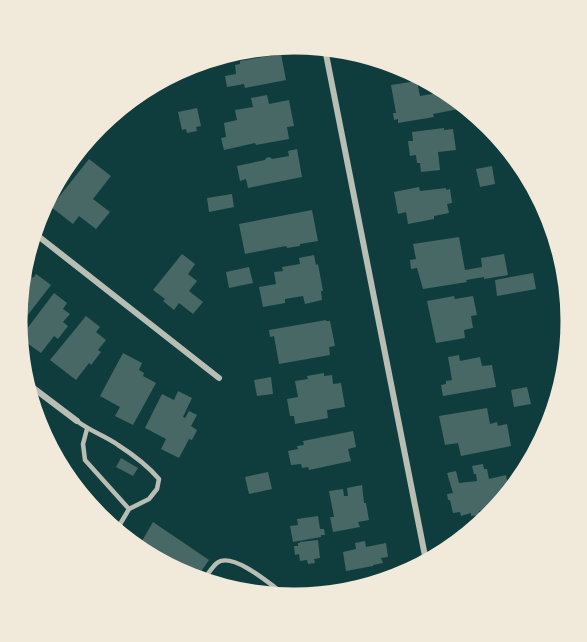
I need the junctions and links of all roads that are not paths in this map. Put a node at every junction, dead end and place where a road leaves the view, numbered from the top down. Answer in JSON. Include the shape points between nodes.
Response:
{"nodes":[{"id":1,"x":327,"y":55,"type":"edge"},
{"id":2,"x":39,"y":237,"type":"edge"},
{"id":3,"x":219,"y":378,"type":"dead end"},
{"id":4,"x":35,"y":390,"type":"edge"},
{"id":5,"x":77,"y":421,"type":"joint"},
{"id":6,"x":87,"y":429,"type":"junction"},
{"id":7,"x":129,"y":509,"type":"junction"},
{"id":8,"x":120,"y":525,"type":"edge"},
{"id":9,"x":425,"y":555,"type":"edge"},
{"id":10,"x":207,"y":575,"type":"edge"},
{"id":11,"x":274,"y":588,"type":"edge"}],
"edges":[{"from":1,"to":9,"type":"street"},
{"from":2,"to":3,"type":"street"},
{"from":4,"to":5,"type":"street"},
{"from":5,"to":6,"type":"lane"},
{"from":6,"to":7,"type":"lane","via":[[83,444],[85,460]]},
{"from":6,"to":7,"type":"lane","via":[[118,445],[159,478],[149,499]]},
{"from":7,"to":8,"type":"lane"},
{"from":10,"to":11,"type":"lane","via":[[218,562],[226,560],[241,564]]}]}
